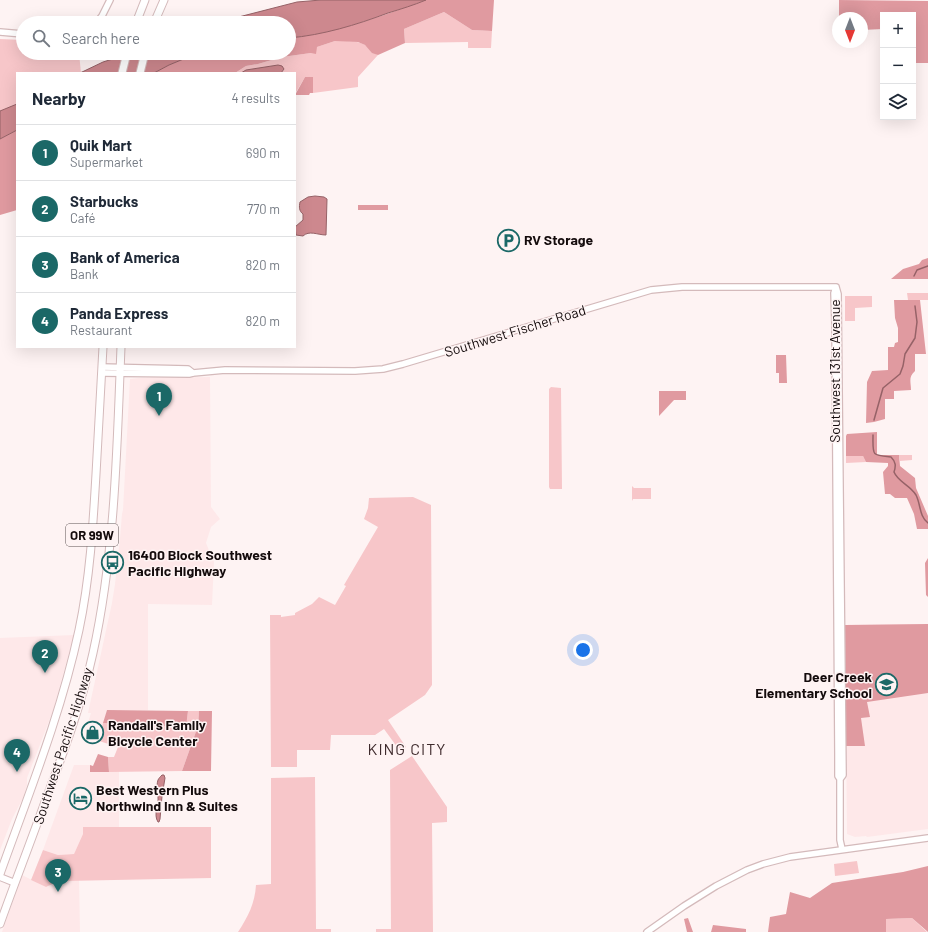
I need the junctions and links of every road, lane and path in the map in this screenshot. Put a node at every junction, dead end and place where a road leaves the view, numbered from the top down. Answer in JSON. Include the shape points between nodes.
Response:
{"nodes":[{"id":1,"x":110,"y":0,"type":"edge"},
{"id":2,"x":145,"y":0,"type":"edge"},
{"id":3,"x":164,"y":0,"type":"edge"},
{"id":4,"x":102,"y":16,"type":"edge"},
{"id":5,"x":139,"y":16,"type":"edge"},
{"id":6,"x":157,"y":16,"type":"edge"},
{"id":7,"x":0,"y":32,"type":"edge"},
{"id":8,"x":16,"y":33,"type":"edge"},
{"id":9,"x":125,"y":60,"type":"edge"},
{"id":10,"x":143,"y":60,"type":"edge"},
{"id":11,"x":122,"y":72,"type":"edge"},
{"id":12,"x":140,"y":72,"type":"edge"},
{"id":13,"x":836,"y":287,"type":"joint"},
{"id":14,"x":103,"y":348,"type":"edge"},
{"id":15,"x":122,"y":348,"type":"edge"},
{"id":16,"x":102,"y":370,"type":"junction"},
{"id":17,"x":120,"y":370,"type":"junction"},
{"id":18,"x":928,"y":838,"type":"edge"},
{"id":19,"x":842,"y":849,"type":"junction"},
{"id":20,"x":0,"y":874,"type":"edge"},
{"id":21,"x":0,"y":877,"type":"edge"},
{"id":22,"x":15,"y":883,"type":"junction"},
{"id":23,"x":0,"y":924,"type":"edge"},
{"id":24,"x":648,"y":932,"type":"edge"}],
"edges":[{"from":1,"to":4,"type":"street"},
{"from":2,"to":5,"type":"highway"},
{"from":3,"to":6,"type":"highway"},
{"from":7,"to":8,"type":"street"},
{"from":9,"to":11,"type":"highway"},
{"from":10,"to":12,"type":"highway"},
{"from":13,"to":17,"type":"street","name":"Southwest Fischer Road","via":[[660,288],[383,369],[355,372],[224,370],[193,373],[188,369]]},
{"from":13,"to":19,"type":"street","name":"Southwest 131st Avenue","via":[[834,294],[838,776]]},
{"from":14,"to":16,"type":"highway","name":"Southwest Pacific Highway","number":"OR 99W"},
{"from":15,"to":17,"type":"highway","name":"Southwest Pacific Highway","number":"OR 99W"},
{"from":16,"to":17,"type":"street","name":"Southwest Fischer Road"},
{"from":16,"to":20,"type":"highway","name":"Southwest Pacific Highway","number":"OR 99W","via":[[92,542],[79,629],[54,726]]},
{"from":17,"to":22,"type":"highway","name":"Southwest Pacific Highway","number":"OR 99W","via":[[108,561],[93,654],[67,744]]},
{"from":18,"to":19,"type":"street"},
{"from":19,"to":24,"type":"street","via":[[790,857],[747,870],[684,906]]},
{"from":21,"to":22,"type":"main road"},
{"from":22,"to":23,"type":"highway","name":"Southwest Pacific Highway","number":"OR 99W"}]}
